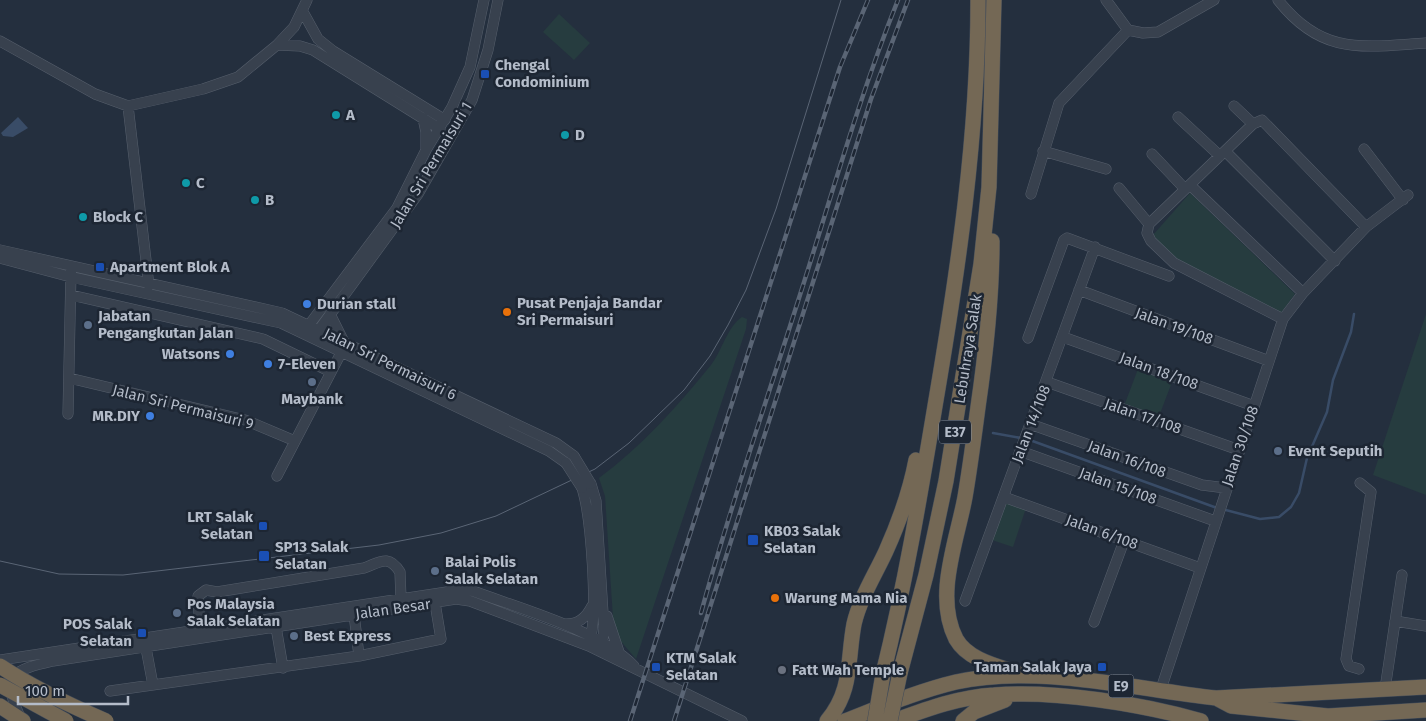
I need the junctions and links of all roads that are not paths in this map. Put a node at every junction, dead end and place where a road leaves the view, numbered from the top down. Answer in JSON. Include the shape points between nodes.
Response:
{"nodes":[{"id":1,"x":308,"y":0,"type":"edge"},
{"id":2,"x":484,"y":0,"type":"edge"},
{"id":3,"x":498,"y":0,"type":"edge"},
{"id":4,"x":978,"y":0,"type":"edge"},
{"id":5,"x":994,"y":0,"type":"edge"},
{"id":6,"x":1106,"y":0,"type":"edge"},
{"id":7,"x":1278,"y":0,"type":"edge"},
{"id":8,"x":1208,"y":1,"type":"edge"},
{"id":9,"x":303,"y":12,"type":"junction"},
{"id":10,"x":1128,"y":30,"type":"junction"},
{"id":11,"x":0,"y":41,"type":"edge"},
{"id":12,"x":1426,"y":43,"type":"edge"},
{"id":13,"x":277,"y":45,"type":"junction"},
{"id":14,"x":475,"y":46,"type":"junction"},
{"id":15,"x":5,"y":49,"type":"edge"},
{"id":16,"x":488,"y":50,"type":"junction"},
{"id":17,"x":128,"y":106,"type":"junction"},
{"id":18,"x":452,"y":106,"type":"junction"},
{"id":19,"x":1234,"y":106,"type":"dead end"},
{"id":20,"x":433,"y":112,"type":"junction"},
{"id":21,"x":1178,"y":117,"type":"dead end"},
{"id":22,"x":423,"y":118,"type":"junction"},
{"id":23,"x":460,"y":120,"type":"junction"},
{"id":24,"x":1253,"y":124,"type":"junction"},
{"id":25,"x":444,"y":125,"type":"junction"},
{"id":26,"x":446,"y":144,"type":"junction"},
{"id":27,"x":1364,"y":149,"type":"dead end"},
{"id":28,"x":426,"y":150,"type":"junction"},
{"id":29,"x":1043,"y":151,"type":"junction"},
{"id":30,"x":1152,"y":154,"type":"dead end"},
{"id":31,"x":1222,"y":154,"type":"junction"},
{"id":32,"x":1106,"y":169,"type":"dead end"},
{"id":33,"x":989,"y":187,"type":"junction"},
{"id":34,"x":1187,"y":187,"type":"junction"},
{"id":35,"x":1119,"y":188,"type":"dead end"},
{"id":36,"x":1031,"y":194,"type":"dead end"},
{"id":37,"x":1149,"y":224,"type":"junction"},
{"id":38,"x":1366,"y":226,"type":"junction"},
{"id":39,"x":1095,"y":247,"type":"junction"},
{"id":40,"x":0,"y":250,"type":"edge"},
{"id":41,"x":0,"y":258,"type":"edge"},
{"id":42,"x":1334,"y":261,"type":"junction"},
{"id":43,"x":146,"y":262,"type":"junction"},
{"id":44,"x":71,"y":265,"type":"junction"},
{"id":45,"x":126,"y":276,"type":"junction"},
{"id":46,"x":1169,"y":276,"type":"dead end"},
{"id":47,"x":71,"y":277,"type":"junction"},
{"id":48,"x":148,"y":282,"type":"junction"},
{"id":49,"x":1079,"y":290,"type":"junction"},
{"id":50,"x":1303,"y":293,"type":"junction"},
{"id":51,"x":150,"y":294,"type":"junction"},
{"id":52,"x":71,"y":296,"type":"junction"},
{"id":53,"x":325,"y":302,"type":"junction"},
{"id":54,"x":282,"y":313,"type":"junction"},
{"id":55,"x":330,"y":314,"type":"junction"},
{"id":56,"x":1283,"y":319,"type":"junction"},
{"id":57,"x":311,"y":332,"type":"junction"},
{"id":58,"x":1063,"y":337,"type":"junction"},
{"id":59,"x":1028,"y":338,"type":"dead end"},
{"id":60,"x":343,"y":348,"type":"junction"},
{"id":61,"x":945,"y":349,"type":"junction"},
{"id":62,"x":1269,"y":361,"type":"junction"},
{"id":63,"x":331,"y":372,"type":"junction"},
{"id":64,"x":69,"y":378,"type":"junction"},
{"id":65,"x":1047,"y":382,"type":"junction"},
{"id":66,"x":1254,"y":406,"type":"junction"},
{"id":67,"x":68,"y":414,"type":"dead end"},
{"id":68,"x":1029,"y":428,"type":"junction"},
{"id":69,"x":295,"y":441,"type":"junction"},
{"id":70,"x":1022,"y":448,"type":"junction"},
{"id":71,"x":1238,"y":450,"type":"junction"},
{"id":72,"x":278,"y":476,"type":"dead end"},
{"id":73,"x":1360,"y":483,"type":"dead end"},
{"id":74,"x":1224,"y":493,"type":"junction"},
{"id":75,"x":1004,"y":497,"type":"junction"},
{"id":76,"x":1215,"y":519,"type":"junction"},
{"id":77,"x":1124,"y":540,"type":"junction"},
{"id":78,"x":1200,"y":568,"type":"junction"},
{"id":79,"x":1402,"y":575,"type":"dead end"},
{"id":80,"x":401,"y":599,"type":"junction"},
{"id":81,"x":598,"y":601,"type":"junction"},
{"id":82,"x":965,"y":601,"type":"dead end"},
{"id":83,"x":435,"y":604,"type":"junction"},
{"id":84,"x":354,"y":614,"type":"junction"},
{"id":85,"x":1395,"y":621,"type":"junction"},
{"id":86,"x":1094,"y":622,"type":"dead end"},
{"id":87,"x":558,"y":623,"type":"junction"},
{"id":88,"x":1426,"y":626,"type":"edge"},
{"id":89,"x":276,"y":627,"type":"junction"},
{"id":90,"x":200,"y":631,"type":"junction"},
{"id":91,"x":591,"y":636,"type":"junction"},
{"id":92,"x":588,"y":646,"type":"junction"},
{"id":93,"x":602,"y":647,"type":"junction"},
{"id":94,"x":146,"y":648,"type":"junction"},
{"id":95,"x":89,"y":651,"type":"junction"},
{"id":96,"x":620,"y":653,"type":"junction"},
{"id":97,"x":359,"y":656,"type":"junction"},
{"id":98,"x":0,"y":660,"type":"edge"},
{"id":99,"x":0,"y":666,"type":"edge"},
{"id":100,"x":635,"y":667,"type":"junction"},
{"id":101,"x":283,"y":668,"type":"junction"},
{"id":102,"x":1360,"y":669,"type":"dead end"},
{"id":103,"x":1026,"y":676,"type":"junction"},
{"id":104,"x":0,"y":685,"type":"edge"},
{"id":105,"x":153,"y":685,"type":"junction"},
{"id":106,"x":1426,"y":687,"type":"edge"},
{"id":107,"x":1386,"y":689,"type":"junction"},
{"id":108,"x":110,"y":691,"type":"dead end"},
{"id":109,"x":1160,"y":692,"type":"junction"},
{"id":110,"x":1020,"y":694,"type":"junction"},
{"id":111,"x":1216,"y":698,"type":"junction"},
{"id":112,"x":0,"y":706,"type":"edge"},
{"id":113,"x":1426,"y":710,"type":"edge"},
{"id":114,"x":732,"y":718,"type":"edge"},
{"id":115,"x":22,"y":721,"type":"edge"},
{"id":116,"x":66,"y":721,"type":"edge"},
{"id":117,"x":106,"y":721,"type":"edge"},
{"id":118,"x":742,"y":721,"type":"edge"},
{"id":119,"x":827,"y":721,"type":"edge"},
{"id":120,"x":845,"y":721,"type":"edge"},
{"id":121,"x":875,"y":721,"type":"edge"},
{"id":122,"x":890,"y":721,"type":"edge"},
{"id":123,"x":894,"y":721,"type":"edge"},
{"id":124,"x":963,"y":721,"type":"edge"},
{"id":125,"x":1201,"y":721,"type":"edge"}],
"edges":[{"from":1,"to":9,"type":"street"},
{"from":2,"to":14,"type":"street","name":"Jalan Sri Permaisuri 1"},
{"from":3,"to":16,"type":"street","name":"Jalan Sri Permaisuri 1"},
{"from":4,"to":61,"type":"highway","name":"Lebuhraya Salak","number":"E37","via":[[969,187]]},
{"from":5,"to":33,"type":"highway","name":"Lebuhraya Salak","number":"E37"},
{"from":6,"to":10,"type":"street"},
{"from":7,"to":12,"type":"street","via":[[1308,28],[1340,45]]},
{"from":8,"to":10,"type":"street","via":[[1158,32]]},
{"from":9,"to":13,"type":"street"},
{"from":9,"to":20,"type":"street","via":[[318,39],[333,51]]},
{"from":10,"to":29,"type":"street","via":[[1059,103]]},
{"from":11,"to":15,"type":"street"},
{"from":13,"to":17,"type":"street","via":[[238,77],[203,90]]},
{"from":13,"to":22,"type":"street","via":[[313,50]]},
{"from":14,"to":16,"type":"street"},
{"from":14,"to":18,"type":"street","name":"Jalan Sri Permaisuri 1","via":[[465,82]]},
{"from":15,"to":17,"type":"street","via":[[95,94]]},
{"from":16,"to":23,"type":"street","name":"Jalan Sri Permaisuri 1","via":[[480,80]]},
{"from":17,"to":43,"type":"street"},
{"from":18,"to":20,"type":"street"},
{"from":18,"to":25,"type":"street","name":"Jalan Sri Permaisuri 1"},
{"from":19,"to":24,"type":"street"},
{"from":20,"to":25,"type":"street"},
{"from":21,"to":31,"type":"street"},
{"from":22,"to":25,"type":"street"},
{"from":22,"to":28,"type":"street"},
{"from":23,"to":25,"type":"street"},
{"from":23,"to":26,"type":"street","name":"Jalan Sri Permaisuri 1"},
{"from":24,"to":31,"type":"street"},
{"from":24,"to":38,"type":"street","via":[[1258,120],[1265,122]]},
{"from":25,"to":26,"type":"street"},
{"from":25,"to":28,"type":"street","name":"Jalan Sri Permaisuri 1"},
{"from":26,"to":55,"type":"street","name":"Jalan Sri Permaisuri 1","via":[[418,194]]},
{"from":27,"to":38,"type":"street","name":"Jalan 30/108","via":[[1405,198]]},
{"from":28,"to":53,"type":"street","name":"Jalan Sri Permaisuri 1","via":[[397,208]]},
{"from":29,"to":32,"type":"street"},
{"from":29,"to":36,"type":"street"},
{"from":30,"to":34,"type":"street"},
{"from":31,"to":34,"type":"street"},
{"from":31,"to":42,"type":"street"},
{"from":33,"to":103,"type":"highway","via":[[992,268],[987,332],[964,498],[950,564],[948,599],[957,639],[972,656]]},
{"from":33,"to":122,"type":"highway","name":"Lebuhraya Salak","number":"E37","bridge":true,"via":[[968,356],[946,481]]},
{"from":34,"to":37,"type":"street"},
{"from":34,"to":50,"type":"street"},
{"from":35,"to":37,"type":"street"},
{"from":37,"to":56,"type":"street","via":[[1147,233],[1151,241],[1174,263]]},
{"from":38,"to":42,"type":"street","name":"Jalan 30/108"},
{"from":39,"to":46,"type":"street"},
{"from":39,"to":49,"type":"street","name":"Jalan 14/108"},
{"from":39,"to":59,"type":"street","via":[[1067,238],[1064,240]]},
{"from":40,"to":44,"type":"street","name":"Jalan Sri Permaisuri 6"},
{"from":41,"to":47,"type":"street","name":"Jalan Sri Permaisuri 6"},
{"from":42,"to":50,"type":"street","name":"Jalan 30/108"},
{"from":43,"to":45,"type":"street"},
{"from":43,"to":48,"type":"street"},
{"from":44,"to":45,"type":"street","name":"Jalan Sri Permaisuri 6"},
{"from":44,"to":47,"type":"street"},
{"from":45,"to":48,"type":"street","name":"Jalan Sri Permaisuri 6"},
{"from":47,"to":51,"type":"street","name":"Jalan Sri Permaisuri 6"},
{"from":47,"to":52,"type":"street"},
{"from":48,"to":51,"type":"street"},
{"from":48,"to":54,"type":"street","name":"Jalan Sri Permaisuri 6"},
{"from":49,"to":58,"type":"street","name":"Jalan 14/108"},
{"from":49,"to":62,"type":"street","name":"Jalan 19/108"},
{"from":50,"to":56,"type":"street","name":"Jalan 30/108"},
{"from":51,"to":57,"type":"street","name":"Jalan Sri Permaisuri 6"},
{"from":52,"to":63,"type":"street","via":[[263,339]]},
{"from":52,"to":64,"type":"street"},
{"from":53,"to":54,"type":"street","via":[[306,314]]},
{"from":53,"to":57,"type":"street","name":"Jalan Sri Permaisuri 1"},
{"from":54,"to":57,"type":"street","name":"Jalan Sri Permaisuri 6"},
{"from":55,"to":57,"type":"street","name":"Jalan Sri Permaisuri 1"},
{"from":55,"to":60,"type":"street"},
{"from":56,"to":62,"type":"street","name":"Jalan 30/108"},
{"from":57,"to":60,"type":"street","name":"Jalan Sri Permaisuri 6"},
{"from":58,"to":65,"type":"street","name":"Jalan 14/108"},
{"from":58,"to":66,"type":"street","name":"Jalan 18/108"},
{"from":60,"to":63,"type":"street"},
{"from":60,"to":81,"type":"street","name":"Jalan Sri Permaisuri 6","bridge":true,"via":[[570,459],[587,486],[586,506]]},
{"from":61,"to":119,"type":"highway","via":[[930,394],[905,503],[862,601],[854,624],[845,692],[839,708]]},
{"from":61,"to":121,"type":"highway","name":"Lebuhraya Salak","number":"E37","bridge":true,"via":[[901,600]]},
{"from":62,"to":66,"type":"street","name":"Jalan 30/108"},
{"from":63,"to":69,"type":"street"},
{"from":64,"to":67,"type":"street"},
{"from":64,"to":69,"type":"street","name":"Jalan Sri Permaisuri 9","via":[[245,420]]},
{"from":65,"to":68,"type":"street","name":"Jalan 14/108"},
{"from":65,"to":71,"type":"street","name":"Jalan 17/108"},
{"from":66,"to":71,"type":"street","name":"Jalan 30/108"},
{"from":68,"to":70,"type":"street","name":"Jalan 14/108"},
{"from":68,"to":74,"type":"street","name":"Jalan 16/108"},
{"from":69,"to":72,"type":"street"},
{"from":70,"to":75,"type":"street","name":"Jalan 14/108"},
{"from":70,"to":76,"type":"street","name":"Jalan 15/108"},
{"from":71,"to":74,"type":"street","name":"Jalan 30/108"},
{"from":73,"to":102,"type":"street","via":[[1371,492],[1346,660],[1349,666]]},
{"from":74,"to":76,"type":"street","name":"Jalan 30/108"},
{"from":75,"to":77,"type":"street","name":"Jalan 6/108"},
{"from":75,"to":82,"type":"street","name":"Jalan 14/108"},
{"from":76,"to":78,"type":"street","name":"Jalan 30/108"},
{"from":77,"to":78,"type":"street","name":"Jalan 6/108"},
{"from":77,"to":86,"type":"street"},
{"from":78,"to":109,"type":"street","name":"Jalan 30/108"},
{"from":79,"to":85,"type":"street"},
{"from":80,"to":87,"type":"street","name":"Jalan Besar","via":[[473,591]]},
{"from":80,"to":90,"type":"street","name":"Jalan Besar"},
{"from":80,"to":90,"type":"street","via":[[400,572],[391,562],[378,560],[364,568],[217,592],[206,590],[198,596]]},
{"from":81,"to":87,"type":"street","via":[[583,619],[569,624]]},
{"from":81,"to":91,"type":"street","name":"Jalan Sri Permaisuri 6"},
{"from":81,"to":93,"type":"street","name":"Jalan Sri Permaisuri 6"},
{"from":81,"to":96,"type":"street"},
{"from":83,"to":84,"type":"street","name":"Jalan Besar"},
{"from":83,"to":92,"type":"street","name":"Jalan Besar","via":[[470,600]]},
{"from":83,"to":97,"type":"street","via":[[441,639]]},
{"from":84,"to":89,"type":"street","name":"Jalan Besar"},
{"from":84,"to":97,"type":"street"},
{"from":85,"to":88,"type":"street"},
{"from":85,"to":107,"type":"street"},
{"from":87,"to":91,"type":"street","name":"Jalan Besar"},
{"from":89,"to":94,"type":"street","name":"Jalan Besar"},
{"from":89,"to":101,"type":"street"},
{"from":90,"to":95,"type":"street","name":"Jalan Besar"},
{"from":91,"to":92,"type":"street","name":"Jalan Sri Permaisuri 6"},
{"from":91,"to":93,"type":"street","name":"Jalan Besar"},
{"from":92,"to":93,"type":"street","name":"Jalan Besar"},
{"from":93,"to":96,"type":"street","name":"Jalan Besar"},
{"from":93,"to":100,"type":"street","name":"Jalan Besar","via":[[623,664]]},
{"from":94,"to":95,"type":"street","name":"Jalan Besar"},
{"from":94,"to":105,"type":"street"},
{"from":95,"to":98,"type":"street","name":"Jalan Besar"},
{"from":95,"to":115,"type":"street","name":"Jalan Besar","via":[[14,673],[10,682],[11,699]]},
{"from":96,"to":100,"type":"street","name":"Jalan Besar"},
{"from":97,"to":101,"type":"street"},
{"from":99,"to":117,"type":"highway","bridge":true,"via":[[58,699]]},
{"from":100,"to":114,"type":"street","name":"Jalan Besar"},
{"from":101,"to":105,"type":"street"},
{"from":103,"to":109,"type":"highway","number":"E9","via":[[1091,681]]},
{"from":103,"to":120,"type":"highway","number":"E9","via":[[957,682]]},
{"from":104,"to":116,"type":"highway","bridge":true},
{"from":105,"to":108,"type":"street"},
{"from":106,"to":107,"type":"highway"},
{"from":107,"to":111,"type":"highway"},
{"from":109,"to":111,"type":"highway","number":"E9"},
{"from":110,"to":123,"type":"highway","number":"E9","via":[[965,699]]},
{"from":110,"to":124,"type":"highway","via":[[974,712]]},
{"from":110,"to":125,"type":"highway","number":"E9","via":[[1091,699]]},
{"from":111,"to":113,"type":"highway","number":"E9","via":[[1231,706],[1328,716]]},
{"from":112,"to":115,"type":"highway"},
{"from":114,"to":118,"type":"street","name":"Jalan Besar"}]}
